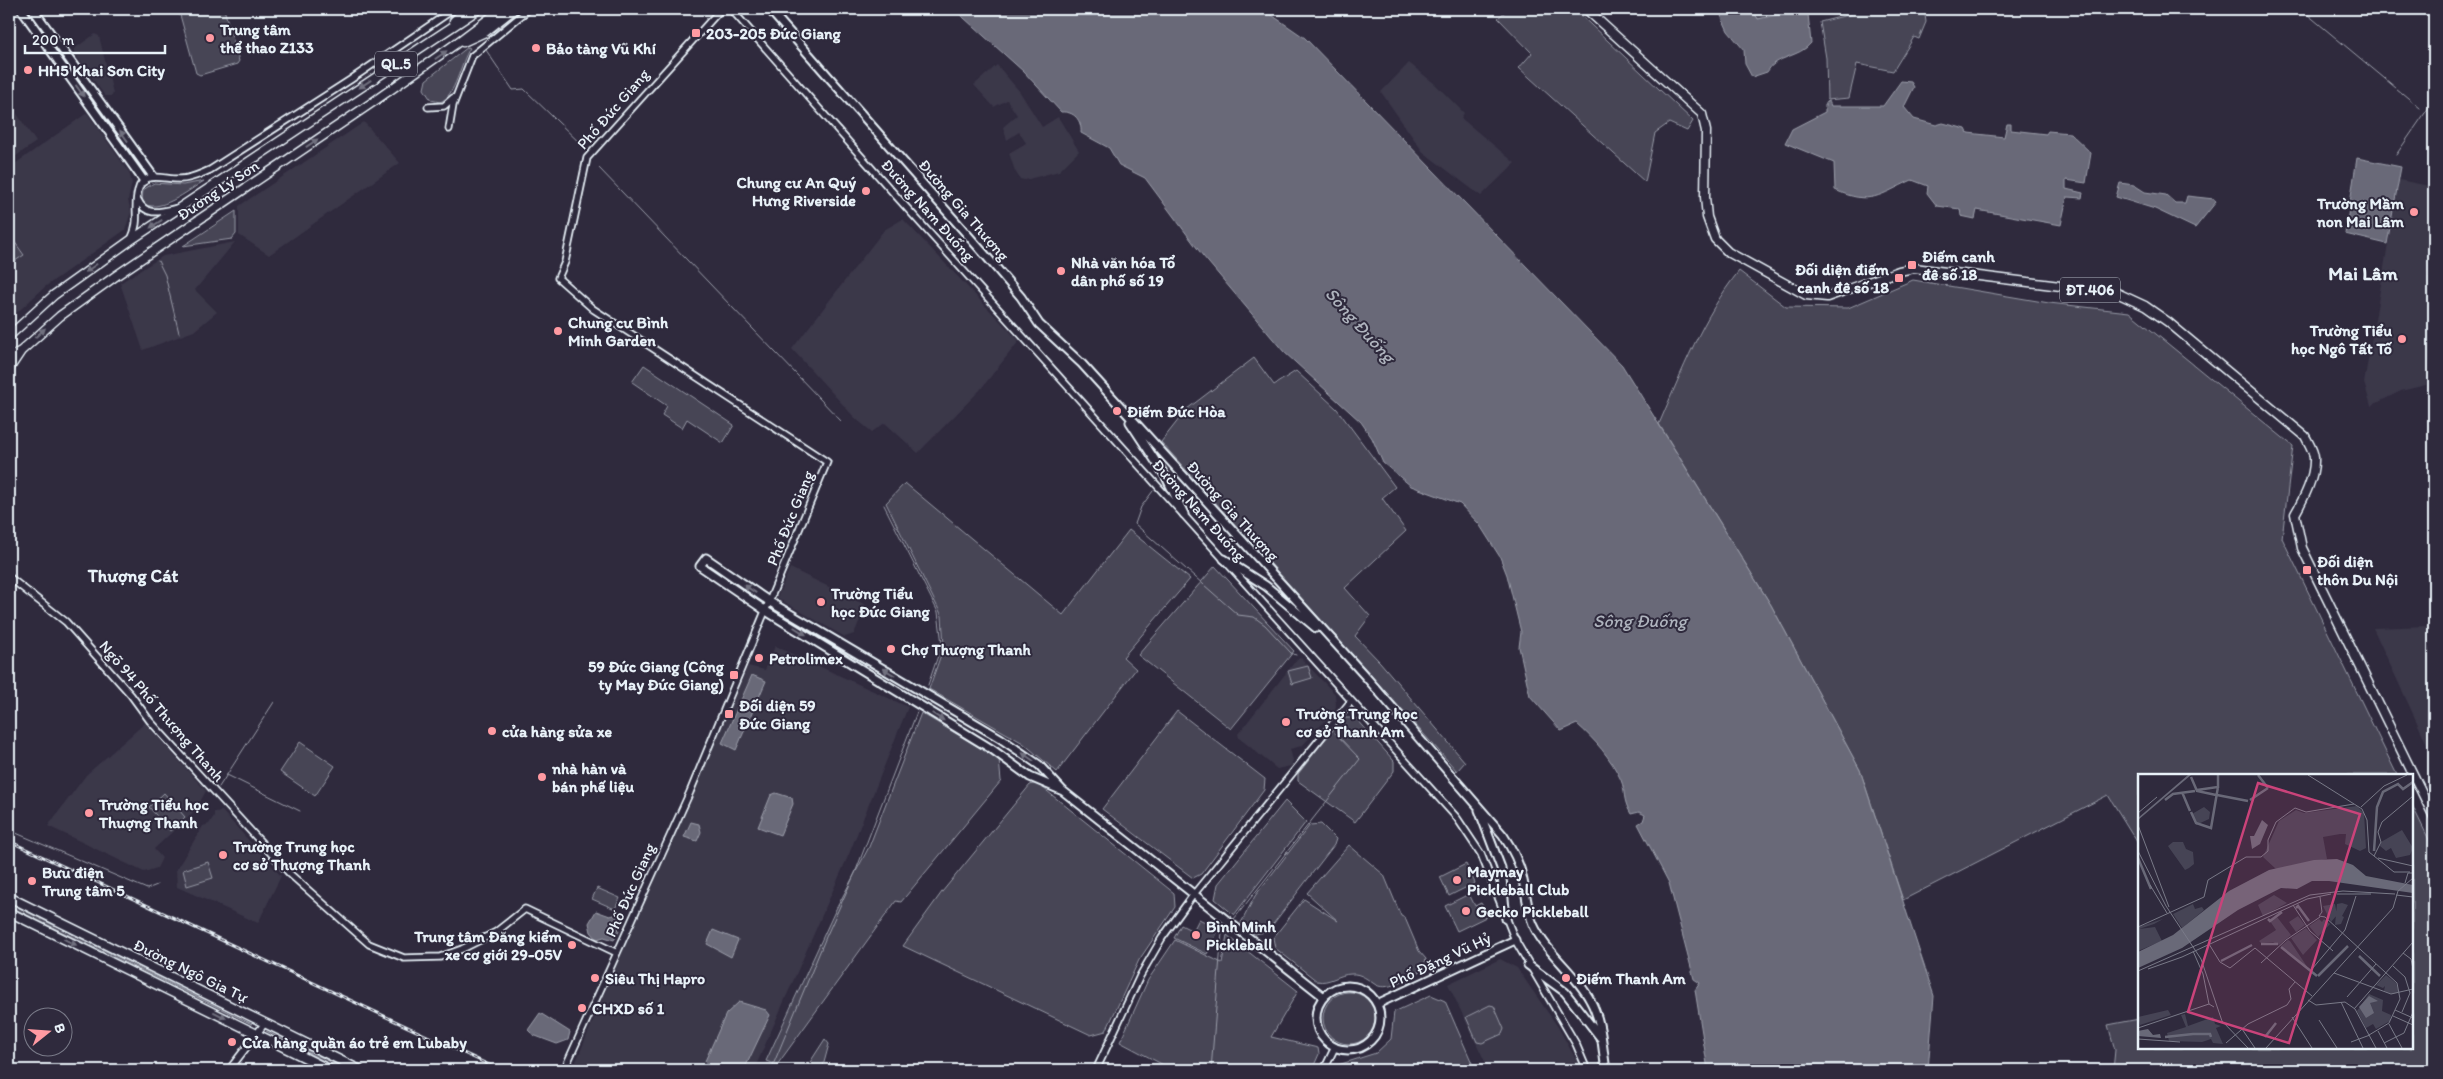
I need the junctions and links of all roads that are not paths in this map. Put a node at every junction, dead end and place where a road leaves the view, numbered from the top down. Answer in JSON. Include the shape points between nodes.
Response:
{"nodes":[{"id":1,"x":21,"y":9,"type":"edge"},
{"id":2,"x":33,"y":9,"type":"edge"},
{"id":3,"x":454,"y":9,"type":"edge"},
{"id":4,"x":467,"y":9,"type":"edge"},
{"id":5,"x":479,"y":9,"type":"edge"},
{"id":6,"x":502,"y":9,"type":"edge"},
{"id":7,"x":514,"y":9,"type":"edge"},
{"id":8,"x":529,"y":9,"type":"edge"},
{"id":9,"x":721,"y":9,"type":"edge"},
{"id":10,"x":731,"y":9,"type":"edge"},
{"id":11,"x":770,"y":9,"type":"edge"},
{"id":12,"x":1586,"y":9,"type":"edge"},
{"id":13,"x":443,"y":32,"type":"junction"},
{"id":14,"x":454,"y":46,"type":"junction"},
{"id":15,"x":462,"y":80,"type":"junction"},
{"id":16,"x":428,"y":106,"type":"dead end"},
{"id":17,"x":103,"y":107,"type":"junction"},
{"id":18,"x":92,"y":108,"type":"junction"},
{"id":19,"x":449,"y":128,"type":"dead end"},
{"id":20,"x":153,"y":176,"type":"junction"},
{"id":21,"x":144,"y":181,"type":"junction"},
{"id":22,"x":137,"y":197,"type":"junction"},
{"id":23,"x":180,"y":207,"type":"junction"},
{"id":24,"x":131,"y":240,"type":"junction"},
{"id":25,"x":9,"y":336,"type":"edge"},
{"id":26,"x":21,"y":351,"type":"junction"},
{"id":27,"x":9,"y":358,"type":"edge"},
{"id":28,"x":9,"y":369,"type":"edge"},
{"id":29,"x":1122,"y":409,"type":"junction"},
{"id":30,"x":1184,"y":514,"type":"junction"},
{"id":31,"x":1224,"y":559,"type":"junction"},
{"id":32,"x":9,"y":577,"type":"edge"},
{"id":33,"x":770,"y":602,"type":"junction"},
{"id":34,"x":766,"y":611,"type":"junction"},
{"id":35,"x":1343,"y":651,"type":"junction"},
{"id":36,"x":1351,"y":701,"type":"junction"},
{"id":37,"x":2412,"y":774,"type":"edge"},
{"id":38,"x":2413,"y":775,"type":"edge"},
{"id":39,"x":1063,"y":791,"type":"junction"},
{"id":40,"x":1476,"y":803,"type":"junction"},
{"id":41,"x":2434,"y":818,"type":"edge"},
{"id":42,"x":1194,"y":894,"type":"junction"},
{"id":43,"x":9,"y":898,"type":"edge"},
{"id":44,"x":9,"y":912,"type":"edge"},
{"id":45,"x":1506,"y":919,"type":"junction"},
{"id":46,"x":1516,"y":940,"type":"junction"},
{"id":47,"x":617,"y":954,"type":"junction"},
{"id":48,"x":1528,"y":965,"type":"junction"},
{"id":49,"x":1324,"y":997,"type":"junction"},
{"id":50,"x":1377,"y":1004,"type":"junction"},
{"id":51,"x":265,"y":1023,"type":"junction"},
{"id":52,"x":258,"y":1034,"type":"junction"},
{"id":53,"x":1602,"y":1039,"type":"junction"},
{"id":54,"x":1334,"y":1047,"type":"junction"},
{"id":55,"x":229,"y":1070,"type":"edge"},
{"id":56,"x":330,"y":1070,"type":"edge"},
{"id":57,"x":360,"y":1070,"type":"edge"},
{"id":58,"x":564,"y":1070,"type":"edge"},
{"id":59,"x":1096,"y":1070,"type":"edge"},
{"id":60,"x":1324,"y":1070,"type":"edge"},
{"id":61,"x":1587,"y":1070,"type":"edge"},
{"id":62,"x":1606,"y":1070,"type":"edge"}],
"edges":[{"from":1,"to":18,"type":"main road","one_way":true},
{"from":2,"to":17,"type":"main road"},
{"from":3,"to":20,"type":"street","name":"Đường Lý Sơn","via":[[210,170],[185,179]]},
{"from":4,"to":13,"type":"main road","name":"Đường Lý Sơn"},
{"from":5,"to":13,"type":"main road","name":"Đường Lý Sơn","number":"QL.5"},
{"from":6,"to":14,"type":"main road","name":"Đường Lý Sơn","number":"QL.5"},
{"from":7,"to":14,"type":"main road","name":"Đường Lý Sơn","via":[[485,32]]},
{"from":8,"to":15,"type":"street","via":[[475,51]]},
{"from":9,"to":33,"type":"street","name":"Phố Đức Giang","via":[[587,158],[565,262],[558,278],[593,309],[827,462]]},
{"from":10,"to":30,"type":"street","name":"Đường Nam Đuống","via":[[898,199]]},
{"from":11,"to":29,"type":"main road","name":"Đường Gia Thượng","via":[[987,257],[1039,324],[1079,361]]},
{"from":12,"to":37,"type":"main road","number":"ĐT.406","via":[[1702,114],[1706,131],[1707,217],[1715,239],[1728,252],[1806,295],[1827,297],[1914,268],[2117,293],[2145,306],[2168,322],[2305,436],[2314,457],[2306,492],[2295,514],[2302,548]]},
{"from":13,"to":23,"type":"main road","name":"Đường Lý Sơn","number":"QL.5","one_way":true},
{"from":26,"to":14,"type":"main road","name":"Đường Lý Sơn","number":"QL.5","one_way":true,"via":[[60,316],[117,274]]},
{"from":15,"to":16,"type":"street","via":[[447,105]]},
{"from":15,"to":19,"type":"street"},
{"from":17,"to":18,"type":"main road"},
{"from":20,"to":17,"type":"main road","one_way":true},
{"from":18,"to":21,"type":"main road"},
{"from":20,"to":21,"type":"street"},
{"from":21,"to":22,"type":"street","via":[[138,188]]},
{"from":22,"to":23,"type":"street","name":"Đường Lý Sơn","via":[[142,208],[151,212]]},
{"from":22,"to":24,"type":"street","via":[[137,224]]},
{"from":23,"to":24,"type":"main road","name":"Đường Lý Sơn","number":"QL.5","one_way":true},
{"from":24,"to":25,"type":"main road","name":"Đường Lý Sơn","number":"QL.5","one_way":true,"via":[[54,295]]},
{"from":26,"to":27,"type":"main road","number":"QL.5"},
{"from":26,"to":28,"type":"main road","name":"Đường Lý Sơn","number":"QL.5"},
{"from":29,"to":30,"type":"main road","via":[[1166,476]]},
{"from":29,"to":35,"type":"main road","name":"Đường Gia Thượng"},
{"from":30,"to":31,"type":"street","name":"Đường Nam Đuống"},
{"from":31,"to":35,"type":"main road","via":[[1271,590]]},
{"from":31,"to":36,"type":"street","name":"Đường Nam Đuống"},
{"from":32,"to":47,"type":"street","name":"Ngõ 94 Phố Thượng Thanh","via":[[66,622],[150,721],[287,871],[369,944],[404,958],[440,957],[502,928],[525,909]]},
{"from":33,"to":34,"type":"street","name":"Phố Đức Giang"},
{"from":33,"to":34,"type":"main road","one_way":true,"via":[[706,558],[700,566]]},
{"from":39,"to":33,"type":"main road","one_way":true,"via":[[1039,765],[1000,738]]},
{"from":34,"to":39,"type":"main road","one_way":true,"via":[[993,750],[1030,777]]},
{"from":34,"to":47,"type":"street","name":"Phố Đức Giang"},
{"from":35,"to":40,"type":"main road","name":"Đường Gia Thượng"},
{"from":36,"to":42,"type":"street"},
{"from":36,"to":45,"type":"street","name":"Đường Nam Đuống","via":[[1457,818],[1481,854]]},
{"from":38,"to":41,"type":"main road","number":"ĐT.406"},
{"from":39,"to":42,"type":"main road"},
{"from":40,"to":45,"type":"main road","via":[[1501,868]]},
{"from":40,"to":53,"type":"main road","name":"Đường Gia Thượng","via":[[1510,845],[1520,866],[1537,931],[1590,1000]]},
{"from":42,"to":49,"type":"main road"},
{"from":42,"to":59,"type":"street","via":[[1158,944],[1140,976]]},
{"from":43,"to":51,"type":"main road","name":"Đường Ngô Gia Tự"},
{"from":44,"to":52,"type":"main road","name":"Đường Ngô Gia Tự","one_way":true},
{"from":45,"to":46,"type":"street","name":"Đường Nam Đuống"},
{"from":46,"to":48,"type":"street","name":"Đường Nam Đuống"},
{"from":46,"to":50,"type":"main road","name":"Phố Đặng Vũ Hỷ"},
{"from":47,"to":58,"type":"street","name":"Phố Đức Giang"},
{"from":48,"to":53,"type":"main road","via":[[1565,992]]},
{"from":48,"to":61,"type":"street","name":"Đường Nam Đuống","via":[[1576,1044]]},
{"from":49,"to":50,"type":"main road","via":[[1337,988],[1353,986],[1368,993]]},
{"from":49,"to":54,"type":"main road","via":[[1317,1009],[1316,1023],[1322,1037]]},
{"from":50,"to":54,"type":"main road","via":[[1380,1022],[1371,1041],[1352,1050]]},
{"from":51,"to":52,"type":"street"},
{"from":51,"to":57,"type":"main road","name":"Đường Ngô Gia Tự"},
{"from":52,"to":55,"type":"street"},
{"from":52,"to":56,"type":"main road","name":"Đường Ngô Gia Tự"},
{"from":53,"to":62,"type":"main road","name":"Đường Gia Thượng"},
{"from":54,"to":60,"type":"street"}]}
